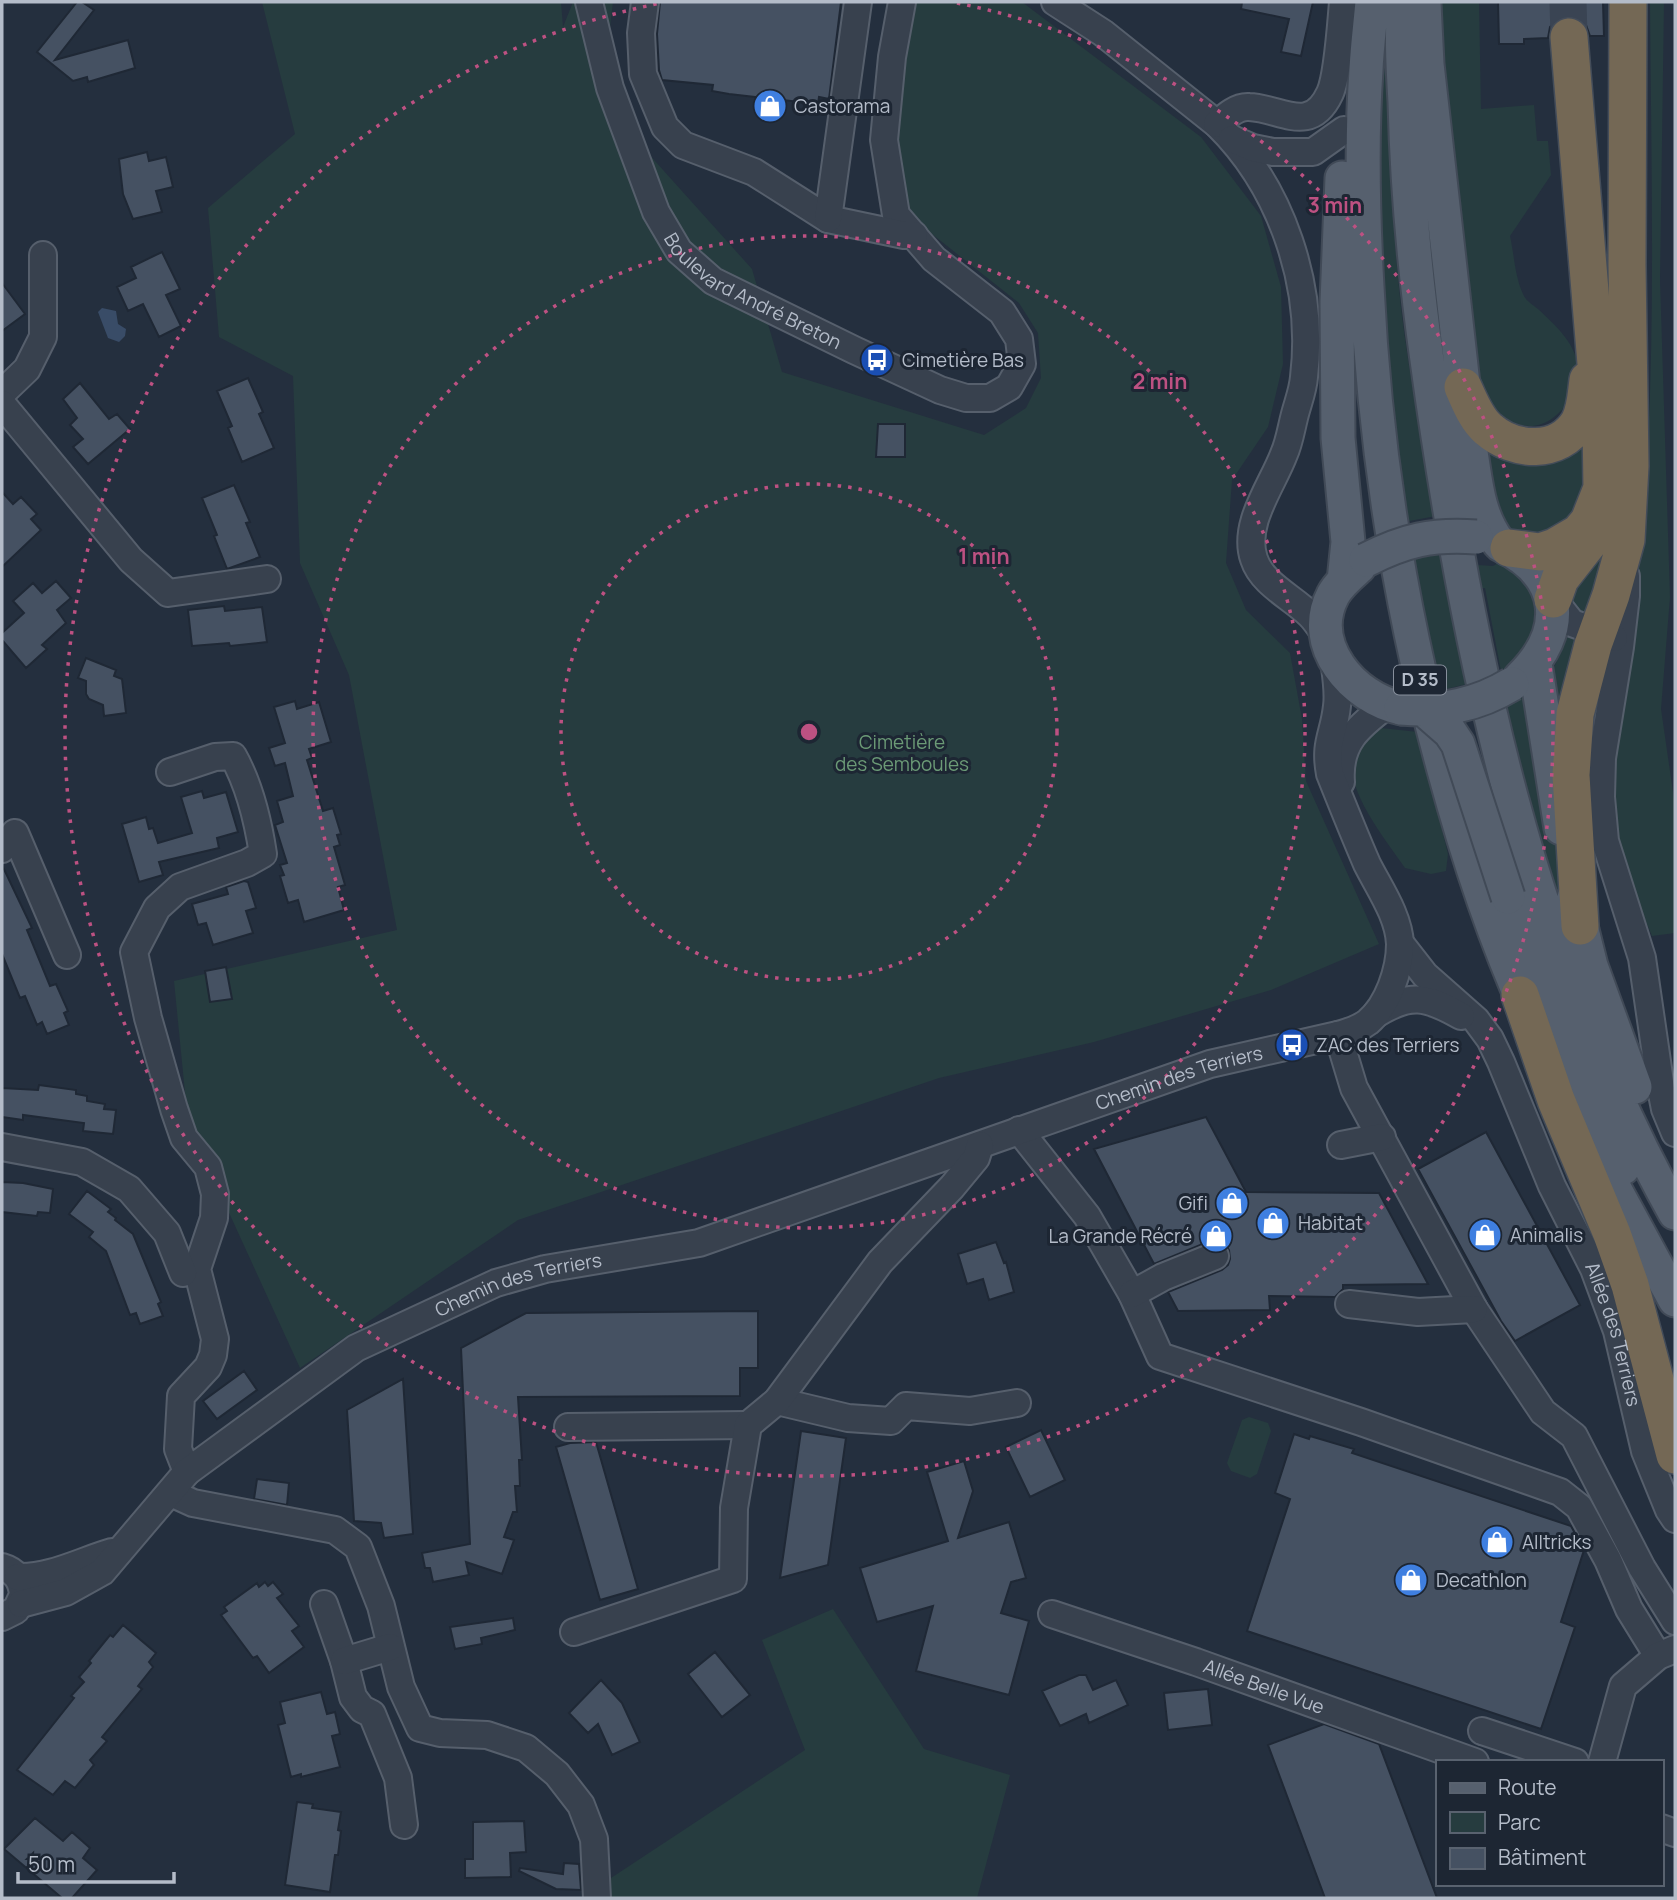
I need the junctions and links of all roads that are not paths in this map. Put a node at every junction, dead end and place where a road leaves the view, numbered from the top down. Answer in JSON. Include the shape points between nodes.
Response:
{"nodes":[{"id":1,"x":589,"y":2,"type":"edge"},
{"id":2,"x":645,"y":2,"type":"edge"},
{"id":3,"x":858,"y":2,"type":"edge"},
{"id":4,"x":902,"y":2,"type":"edge"},
{"id":5,"x":1055,"y":2,"type":"edge"},
{"id":6,"x":1404,"y":2,"type":"edge"},
{"id":7,"x":1424,"y":2,"type":"edge"},
{"id":8,"x":1628,"y":2,"type":"edge"},
{"id":9,"x":1362,"y":5,"type":"edge"},
{"id":10,"x":1569,"y":37,"type":"tunnel mouth"},
{"id":11,"x":1344,"y":130,"type":"junction"},
{"id":12,"x":1224,"y":132,"type":"junction"},
{"id":13,"x":828,"y":219,"type":"junction"},
{"id":14,"x":914,"y":235,"type":"junction"},
{"id":15,"x":43,"y":255,"type":"dead end"},
{"id":16,"x":1589,"y":291,"type":"junction"},
{"id":17,"x":1464,"y":387,"type":"junction"},
{"id":18,"x":2,"y":393,"type":"edge"},
{"id":19,"x":1628,"y":394,"type":"junction"},
{"id":20,"x":2,"y":404,"type":"edge"},
{"id":21,"x":1495,"y":543,"type":"junction"},
{"id":22,"x":1348,"y":578,"type":"junction"},
{"id":23,"x":267,"y":579,"type":"dead end"},
{"id":24,"x":1278,"y":588,"type":"junction"},
{"id":25,"x":1552,"y":598,"type":"junction"},
{"id":26,"x":1609,"y":640,"type":"junction"},
{"id":27,"x":1330,"y":648,"type":"junction"},
{"id":28,"x":1524,"y":674,"type":"junction"},
{"id":29,"x":1405,"y":708,"type":"junction"},
{"id":30,"x":170,"y":772,"type":"dead end"},
{"id":31,"x":1348,"y":818,"type":"junction"},
{"id":32,"x":2,"y":849,"type":"edge"},
{"id":33,"x":1580,"y":926,"type":"junction"},
{"id":34,"x":1399,"y":954,"type":"junction"},
{"id":35,"x":67,"y":955,"type":"dead end"},
{"id":36,"x":1520,"y":995,"type":"junction"},
{"id":37,"x":1406,"y":999,"type":"junction"},
{"id":38,"x":1376,"y":1014,"type":"junction"},
{"id":39,"x":1338,"y":1035,"type":"junction"},
{"id":40,"x":1490,"y":1039,"type":"junction"},
{"id":41,"x":1019,"y":1130,"type":"junction"},
{"id":42,"x":1675,"y":1133,"type":"edge"},
{"id":43,"x":1382,"y":1137,"type":"junction"},
{"id":44,"x":980,"y":1145,"type":"junction"},
{"id":45,"x":1341,"y":1145,"type":"dead end"},
{"id":46,"x":2,"y":1147,"type":"edge"},
{"id":47,"x":1675,"y":1190,"type":"edge"},
{"id":48,"x":1675,"y":1213,"type":"edge"},
{"id":49,"x":1215,"y":1256,"type":"dead end"},
{"id":50,"x":183,"y":1273,"type":"dead end"},
{"id":51,"x":1675,"y":1277,"type":"edge"},
{"id":52,"x":1132,"y":1294,"type":"junction"},
{"id":53,"x":1675,"y":1300,"type":"edge"},
{"id":54,"x":1349,"y":1304,"type":"dead end"},
{"id":55,"x":1474,"y":1309,"type":"junction"},
{"id":56,"x":777,"y":1401,"type":"junction"},
{"id":57,"x":1017,"y":1404,"type":"dead end"},
{"id":58,"x":748,"y":1425,"type":"junction"},
{"id":59,"x":568,"y":1427,"type":"dead end"},
{"id":60,"x":1675,"y":1454,"type":"edge"},
{"id":61,"x":179,"y":1482,"type":"junction"},
{"id":62,"x":1675,"y":1519,"type":"edge"},
{"id":63,"x":124,"y":1548,"type":"junction"},
{"id":64,"x":10,"y":1572,"type":"edge"},
{"id":65,"x":324,"y":1604,"type":"dead end"},
{"id":66,"x":11,"y":1611,"type":"edge"},
{"id":67,"x":1052,"y":1614,"type":"dead end"},
{"id":68,"x":1675,"y":1621,"type":"edge"},
{"id":69,"x":574,"y":1632,"type":"dead end"},
{"id":70,"x":390,"y":1647,"type":"junction"},
{"id":71,"x":1667,"y":1653,"type":"edge"},
{"id":72,"x":344,"y":1661,"type":"junction"},
{"id":73,"x":1482,"y":1731,"type":"dead end"},
{"id":74,"x":1469,"y":1760,"type":"edge"},
{"id":75,"x":1569,"y":1760,"type":"edge"},
{"id":76,"x":1603,"y":1760,"type":"edge"},
{"id":77,"x":404,"y":1825,"type":"dead end"},
{"id":78,"x":597,"y":1898,"type":"edge"}],
"edges":[{"from":1,"to":14,"type":"street","name":"Boulevard André Breton","via":[[610,88],[656,212],[679,251],[713,281],[854,350],[940,390],[966,398],[990,398],[1009,387],[1022,364],[1019,339],[1002,312],[934,259]]},
{"from":2,"to":13,"type":"street","via":[[642,74],[664,127],[683,145],[754,172]]},
{"from":3,"to":13,"type":"street"},
{"from":4,"to":14,"type":"street","name":"Boulevard André Breton","via":[[884,140],[896,215]]},
{"from":5,"to":12,"type":"street","via":[[1103,33]]},
{"from":6,"to":48,"type":"main road","via":[[1406,145],[1420,308],[1459,562],[1494,726],[1528,860],[1562,962],[1632,1129]]},
{"from":7,"to":17,"type":"main road"},
{"from":8,"to":19,"type":"highway"},
{"from":9,"to":11,"type":"main road"},
{"from":9,"to":12,"type":"street","via":[[1320,109],[1302,118],[1248,106],[1231,112]]},
{"from":9,"to":36,"type":"main road","number":"D 35","via":[[1364,235],[1370,358],[1385,499],[1433,730],[1480,892]]},
{"from":10,"to":16,"type":"highway"},
{"from":11,"to":12,"type":"street","via":[[1312,152],[1253,148]]},
{"from":11,"to":22,"type":"main road","via":[[1337,302],[1338,438]]},
{"from":12,"to":24,"type":"street","via":[[1253,167],[1279,214],[1299,273],[1306,316],[1304,378],[1285,452],[1256,516],[1251,539],[1254,560],[1265,579]]},
{"from":13,"to":14,"type":"street"},
{"from":15,"to":18,"type":"street","via":[[43,337],[27,369]]},
{"from":16,"to":17,"type":"highway","via":[[1586,404],[1578,423],[1565,436],[1546,446],[1510,444],[1486,428]]},
{"from":16,"to":21,"type":"highway","via":[[1602,488],[1589,522],[1555,547],[1540,552]]},
{"from":17,"to":21,"type":"main road","via":[[1480,509]]},
{"from":19,"to":25,"type":"highway","via":[[1619,473],[1608,515],[1560,579]]},
{"from":19,"to":26,"type":"highway","via":[[1626,540]]},
{"from":20,"to":23,"type":"street","via":[[131,561],[168,593]]},
{"from":21,"to":22,"type":"main road","bridge":true,"via":[[1442,536],[1414,540]]},
{"from":21,"to":25,"type":"main road","via":[[1529,562]]},
{"from":22,"to":24,"type":"street"},
{"from":22,"to":27,"type":"main road","via":[[1326,619]]},
{"from":24,"to":27,"type":"street","via":[[1311,616]]},
{"from":25,"to":26,"type":"street","via":[[1572,623]]},
{"from":25,"to":28,"type":"main road","via":[[1546,646]]},
{"from":26,"to":33,"type":"highway","via":[[1575,714],[1571,775]]},
{"from":26,"to":42,"type":"street","via":[[1601,797],[1605,841],[1642,958],[1661,1089]]},
{"from":27,"to":29,"type":"main road","via":[[1347,677],[1361,690]]},
{"from":27,"to":31,"type":"street","via":[[1338,704],[1326,756]]},
{"from":28,"to":29,"type":"main road","bridge":true,"via":[[1492,696],[1469,704]]},
{"from":28,"to":33,"type":"main road","via":[[1550,769]]},
{"from":29,"to":31,"type":"street","via":[[1351,736],[1340,765]]},
{"from":29,"to":51,"type":"main road","bridge":true,"via":[[1450,732],[1458,744],[1507,897],[1548,1003]]},
{"from":30,"to":61,"type":"street","via":[[215,757],[233,757],[258,823],[263,854],[180,887],[157,908],[134,952],[148,1018],[184,1138],[208,1167],[215,1194],[214,1218],[197,1269],[215,1339],[214,1354],[181,1396]]},
{"from":31,"to":34,"type":"street","via":[[1391,913]]},
{"from":32,"to":35,"type":"street","via":[[15,834]]},
{"from":33,"to":47,"type":"main road","via":[[1614,1031]]},
{"from":34,"to":37,"type":"street","via":[[1398,978]]},
{"from":34,"to":38,"type":"street","via":[[1390,990]]},
{"from":34,"to":40,"type":"street","name":"Allée des Terriers","via":[[1476,1020]]},
{"from":36,"to":53,"type":"main road","number":"D 35","via":[[1605,1173]]},
{"from":36,"to":60,"type":"highway","via":[[1556,1100],[1630,1285]]},
{"from":37,"to":38,"type":"street"},
{"from":37,"to":40,"type":"street","name":"Allée des Terriers","via":[[1433,1002],[1468,1020]]},
{"from":38,"to":39,"type":"street","name":"Chemin des Terriers","via":[[1367,1023]]},
{"from":39,"to":41,"type":"street","name":"Chemin des Terriers","via":[[1210,1064]]},
{"from":39,"to":43,"type":"street","via":[[1354,1088]]},
{"from":40,"to":62,"type":"street","name":"Allée des Terriers","via":[[1552,1186],[1594,1269],[1617,1331],[1645,1451]]},
{"from":41,"to":44,"type":"street","name":"Chemin des Terriers"},
{"from":41,"to":52,"type":"street","via":[[1087,1216]]},
{"from":43,"to":45,"type":"street"},
{"from":43,"to":55,"type":"street"},
{"from":44,"to":56,"type":"street","via":[[976,1158],[952,1187],[880,1262]]},
{"from":44,"to":61,"type":"street","name":"Chemin des Terriers","via":[[699,1243],[545,1269],[496,1283],[356,1348]]},
{"from":46,"to":50,"type":"street","via":[[82,1163],[129,1189],[167,1233]]},
{"from":49,"to":52,"type":"street"},
{"from":52,"to":71,"type":"street","via":[[1160,1356],[1560,1492],[1579,1507],[1629,1609]]},
{"from":54,"to":55,"type":"street","via":[[1418,1312]]},
{"from":55,"to":68,"type":"street","via":[[1543,1412],[1574,1436]]},
{"from":56,"to":57,"type":"street","via":[[848,1418],[891,1421],[906,1406],[970,1411]]},
{"from":56,"to":58,"type":"street"},
{"from":58,"to":59,"type":"street"},
{"from":58,"to":69,"type":"street","via":[[734,1508],[733,1579]]},
{"from":61,"to":63,"type":"street","name":"Chemin des Terriers"},
{"from":61,"to":70,"type":"street","via":[[193,1503],[335,1530],[358,1547],[381,1606]]},
{"from":63,"to":64,"type":"street","name":"Chemin des Terriers","via":[[57,1572],[32,1577]]},
{"from":63,"to":66,"type":"street","name":"Chemin des Terriers","via":[[102,1572],[66,1592]]},
{"from":64,"to":66,"type":"street","via":[[23,1586],[23,1595]]},
{"from":65,"to":72,"type":"street"},
{"from":67,"to":74,"type":"street","name":"Allée Belle Vue"},
{"from":70,"to":72,"type":"street"},
{"from":70,"to":78,"type":"street","via":[[401,1687],[420,1728],[487,1735],[526,1748],[557,1774],[581,1805],[594,1839]]},
{"from":71,"to":76,"type":"street","via":[[1623,1686]]},
{"from":72,"to":77,"type":"street","via":[[353,1697],[372,1714],[398,1778]]},
{"from":73,"to":75,"type":"street"}]}
